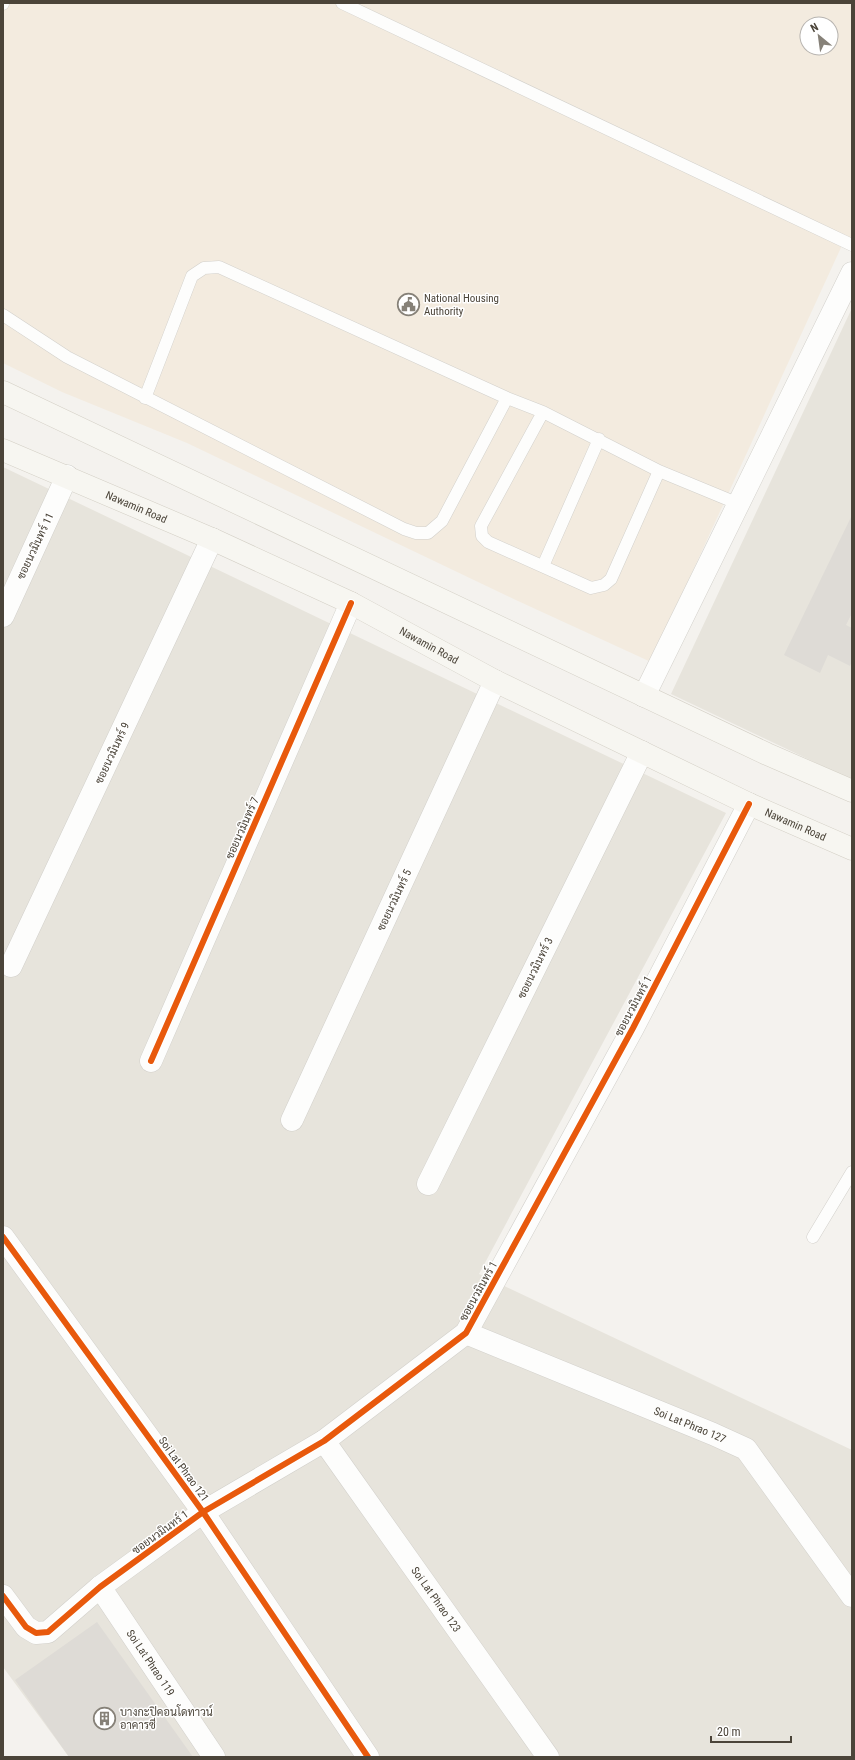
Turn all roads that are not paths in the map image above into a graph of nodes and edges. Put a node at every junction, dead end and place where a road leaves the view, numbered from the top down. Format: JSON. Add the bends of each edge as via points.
{"nodes":[{"id":1,"x":342,"y":3,"type":"edge"},
{"id":2,"x":852,"y":245,"type":"edge"},
{"id":3,"x":852,"y":273,"type":"edge"},
{"id":4,"x":3,"y":315,"type":"edge"},
{"id":5,"x":3,"y":392,"type":"edge"},
{"id":6,"x":145,"y":398,"type":"junction"},
{"id":7,"x":507,"y":398,"type":"junction"},
{"id":8,"x":543,"y":412,"type":"junction"},
{"id":9,"x":599,"y":439,"type":"junction"},
{"id":10,"x":3,"y":450,"type":"edge"},
{"id":11,"x":659,"y":471,"type":"junction"},
{"id":12,"x":67,"y":476,"type":"junction"},
{"id":13,"x":739,"y":504,"type":"junction"},
{"id":14,"x":212,"y":539,"type":"junction"},
{"id":15,"x":543,"y":566,"type":"junction"},
{"id":16,"x":351,"y":603,"type":"junction"},
{"id":17,"x":3,"y":616,"type":"edge"},
{"id":18,"x":495,"y":681,"type":"junction"},
{"id":19,"x":644,"y":696,"type":"junction"},
{"id":20,"x":642,"y":752,"type":"junction"},
{"id":21,"x":852,"y":791,"type":"edge"},
{"id":22,"x":749,"y":804,"type":"junction"},
{"id":23,"x":852,"y":849,"type":"edge"},
{"id":24,"x":11,"y":966,"type":"dead end"},
{"id":25,"x":151,"y":1061,"type":"dead end"},
{"id":26,"x":292,"y":1120,"type":"dead end"},
{"id":27,"x":852,"y":1172,"type":"edge"},
{"id":28,"x":428,"y":1184,"type":"dead end"},
{"id":29,"x":3,"y":1237,"type":"edge"},
{"id":30,"x":813,"y":1237,"type":"dead end"},
{"id":31,"x":466,"y":1333,"type":"junction"},
{"id":32,"x":324,"y":1441,"type":"junction"},
{"id":33,"x":204,"y":1512,"type":"junction"},
{"id":34,"x":100,"y":1588,"type":"junction"},
{"id":35,"x":3,"y":1596,"type":"edge"},
{"id":36,"x":852,"y":1596,"type":"edge"},
{"id":37,"x":214,"y":1757,"type":"edge"},
{"id":38,"x":368,"y":1757,"type":"edge"},
{"id":39,"x":548,"y":1757,"type":"edge"}],
"edges":[{"from":1,"to":2,"type":"lane"},
{"from":3,"to":13,"type":"street"},
{"from":4,"to":6,"type":"lane","via":[[67,357]]},
{"from":5,"to":19,"type":"main road"},
{"from":6,"to":7,"type":"lane","via":[[404,529],[428,534],[442,521]]},
{"from":6,"to":7,"type":"lane","via":[[192,276],[204,268],[220,268]]},
{"from":7,"to":8,"type":"lane"},
{"from":8,"to":9,"type":"lane"},
{"from":8,"to":15,"type":"lane","via":[[482,526],[482,536],[488,542]]},
{"from":9,"to":11,"type":"lane"},
{"from":9,"to":15,"type":"lane"},
{"from":10,"to":12,"type":"main road","name":"Nawamin Road"},
{"from":11,"to":13,"type":"lane"},
{"from":11,"to":15,"type":"lane","via":[[610,581],[591,588]]},
{"from":12,"to":14,"type":"main road","name":"Nawamin Road"},
{"from":12,"to":17,"type":"street","name":"ซอยนวมินทร์ 11"},
{"from":13,"to":19,"type":"street"},
{"from":14,"to":16,"type":"main road","name":"Nawamin Road"},
{"from":14,"to":24,"type":"street","name":"ซอยนวมินทร์ 9"},
{"from":16,"to":18,"type":"main road","name":"Nawamin Road"},
{"from":16,"to":25,"type":"street","name":"ซอยนวมินทร์ 7"},
{"from":18,"to":20,"type":"main road","name":"Nawamin Road"},
{"from":18,"to":26,"type":"street","name":"ซอยนวมินทร์ 5"},
{"from":19,"to":21,"type":"main road"},
{"from":20,"to":22,"type":"main road","name":"Nawamin Road"},
{"from":20,"to":28,"type":"street","name":"ซอยนวมินทร์ 3"},
{"from":22,"to":23,"type":"main road","name":"Nawamin Road"},
{"from":22,"to":31,"type":"street","name":"ซอยนวมินทร์ 1","via":[[633,1028]]},
{"from":27,"to":30,"type":"lane"},
{"from":29,"to":33,"type":"street","name":"Soi Lat Phrao 121"},
{"from":31,"to":32,"type":"street","name":"ซอยนวมินทร์ 1"},
{"from":31,"to":36,"type":"street","name":"Soi Lat Phrao 127","via":[[746,1449]]},
{"from":32,"to":33,"type":"street","name":"ซอยนวมินทร์ 1"},
{"from":32,"to":39,"type":"street","name":"Soi Lat Phrao 123"},
{"from":33,"to":34,"type":"street","name":"ซอยนวมินทร์ 1"},
{"from":33,"to":38,"type":"street","name":"Soi Lat Phrao 121"},
{"from":34,"to":35,"type":"street","name":"ซอยนวมินทร์ 1","via":[[48,1632],[36,1633],[26,1627]]},
{"from":34,"to":37,"type":"street","name":"Soi Lat Phrao 119"}]}
